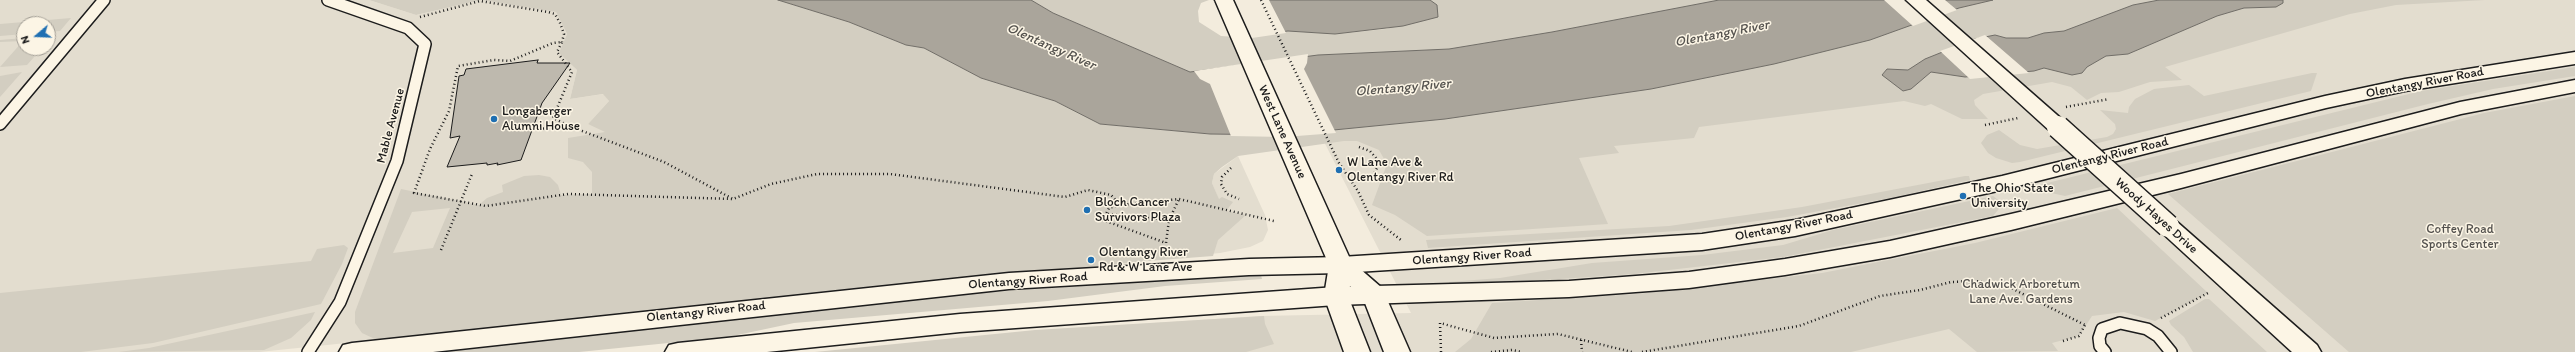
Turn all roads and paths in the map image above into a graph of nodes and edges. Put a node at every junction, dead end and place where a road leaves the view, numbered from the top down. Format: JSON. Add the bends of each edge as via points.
{"nodes":[{"id":1,"x":104,"y":0,"type":"edge"},
{"id":2,"x":328,"y":0,"type":"edge"},
{"id":3,"x":1224,"y":0,"type":"edge"},
{"id":4,"x":1261,"y":0,"type":"edge"},
{"id":5,"x":1915,"y":0,"type":"edge"},
{"id":6,"x":396,"y":23,"type":"junction"},
{"id":7,"x":562,"y":42,"type":"junction"},
{"id":8,"x":2575,"y":58,"type":"edge"},
{"id":9,"x":2575,"y":86,"type":"edge"},
{"id":10,"x":2109,"y":99,"type":"dead end"},
{"id":11,"x":2023,"y":109,"type":"junction"},
{"id":12,"x":2061,"y":117,"type":"junction"},
{"id":13,"x":0,"y":124,"type":"edge"},
{"id":14,"x":1985,"y":125,"type":"dead end"},
{"id":15,"x":569,"y":126,"type":"junction"},
{"id":16,"x":539,"y":129,"type":"dead end"},
{"id":17,"x":1359,"y":147,"type":"dead end"},
{"id":18,"x":1231,"y":168,"type":"dead end"},
{"id":19,"x":472,"y":174,"type":"dead end"},
{"id":20,"x":1374,"y":174,"type":"dead end"},
{"id":21,"x":733,"y":198,"type":"junction"},
{"id":22,"x":1179,"y":199,"type":"junction"},
{"id":23,"x":1239,"y":199,"type":"dead end"},
{"id":24,"x":460,"y":203,"type":"junction"},
{"id":25,"x":1120,"y":205,"type":"junction"},
{"id":26,"x":1108,"y":214,"type":"junction"},
{"id":27,"x":1169,"y":220,"type":"junction"},
{"id":28,"x":1274,"y":221,"type":"dead end"},
{"id":29,"x":1401,"y":240,"type":"dead end"},
{"id":30,"x":441,"y":250,"type":"dead end"},
{"id":31,"x":1341,"y":265,"type":"junction"},
{"id":32,"x":2208,"y":293,"type":"dead end"},
{"id":33,"x":1373,"y":294,"type":"junction"},
{"id":34,"x":1336,"y":296,"type":"junction"},
{"id":35,"x":2155,"y":321,"type":"dead end"},
{"id":36,"x":2085,"y":325,"type":"dead end"},
{"id":37,"x":1581,"y":340,"type":"junction"},
{"id":38,"x":308,"y":352,"type":"edge"},
{"id":39,"x":352,"y":352,"type":"edge"},
{"id":40,"x":678,"y":352,"type":"edge"},
{"id":41,"x":1357,"y":352,"type":"edge"},
{"id":42,"x":1397,"y":352,"type":"edge"},
{"id":43,"x":1441,"y":352,"type":"edge"},
{"id":44,"x":1490,"y":352,"type":"edge"},
{"id":45,"x":1522,"y":352,"type":"edge"},
{"id":46,"x":1582,"y":352,"type":"edge"},
{"id":47,"x":1632,"y":352,"type":"edge"},
{"id":48,"x":1642,"y":352,"type":"edge"},
{"id":49,"x":2105,"y":352,"type":"edge"},
{"id":50,"x":2171,"y":352,"type":"edge"},
{"id":51,"x":2308,"y":352,"type":"edge"}],
"edges":[{"from":1,"to":13,"type":"lane"},
{"from":2,"to":6,"type":"lane","name":"Mable Avenue"},
{"from":3,"to":31,"type":"main road","name":"West Lane Avenue"},
{"from":4,"to":29,"type":"path","via":[[1339,163],[1358,191],[1369,215]]},
{"from":5,"to":11,"type":"main road","name":"Woody Hayes Drive"},
{"from":6,"to":7,"type":"path","via":[[480,1],[554,14],[564,34]]},
{"from":6,"to":38,"type":"lane","name":"Mable Avenue","via":[[418,35],[425,44],[401,151],[340,302]]},
{"from":7,"to":15,"type":"path","via":[[557,52],[572,72],[553,118]]},
{"from":7,"to":24,"type":"path","via":[[553,43],[510,61],[494,60],[458,66],[449,111],[430,149],[414,193]]},
{"from":8,"to":31,"type":"main road","name":"Olentangy River Road","via":[[2405,85],[2332,100],[2010,181],[1795,228],[1702,242]]},
{"from":9,"to":33,"type":"main road","via":[[2460,108],[2174,183],[1890,249],[1689,280],[1569,289]]},
{"from":10,"to":12,"type":"path"},
{"from":11,"to":12,"type":"main road","name":"Woody Hayes Drive"},
{"from":11,"to":14,"type":"path"},
{"from":12,"to":51,"type":"main road","name":"Woody Hayes Drive","bridge":true,"via":[[2168,226]]},
{"from":15,"to":16,"type":"path"},
{"from":15,"to":21,"type":"path","via":[[664,162]]},
{"from":17,"to":20,"type":"path","via":[[1370,151],[1377,159],[1378,169]]},
{"from":18,"to":23,"type":"path","via":[[1222,177],[1221,184],[1227,194]]},
{"from":19,"to":24,"type":"path"},
{"from":21,"to":24,"type":"path","via":[[568,194],[498,206]]},
{"from":21,"to":25,"type":"path","via":[[795,178],[841,172],[890,174],[1065,197],[1088,190],[1111,195]]},
{"from":22,"to":25,"type":"path"},
{"from":22,"to":27,"type":"path"},
{"from":22,"to":28,"type":"path"},
{"from":24,"to":30,"type":"path"},
{"from":25,"to":26,"type":"path","via":[[1109,208]]},
{"from":26,"to":27,"type":"path"},
{"from":26,"to":27,"type":"path","via":[[1103,220],[1166,244]]},
{"from":31,"to":33,"type":"main road","name":"West Lane Avenue"},
{"from":31,"to":34,"type":"main road"},
{"from":31,"to":39,"type":"main road","name":"Olentangy River Road","via":[[1249,267],[1009,281]]},
{"from":32,"to":35,"type":"path"},
{"from":33,"to":34,"type":"main road"},
{"from":33,"to":42,"type":"main road","name":"West Lane Avenue"},
{"from":34,"to":40,"type":"main road","via":[[960,323]]},
{"from":34,"to":41,"type":"main road"},
{"from":36,"to":48,"type":"path","via":[[2007,286],[1976,281],[1951,282],[1880,296],[1800,326]]},
{"from":37,"to":43,"type":"path","via":[[1558,334],[1494,338],[1440,323]]},
{"from":37,"to":46,"type":"path"},
{"from":37,"to":47,"type":"path"},
{"from":44,"to":45,"type":"path"},
{"from":49,"to":50,"type":"lane","via":[[2098,338],[2102,329],[2120,323],[2148,329],[2158,336]]}]}
